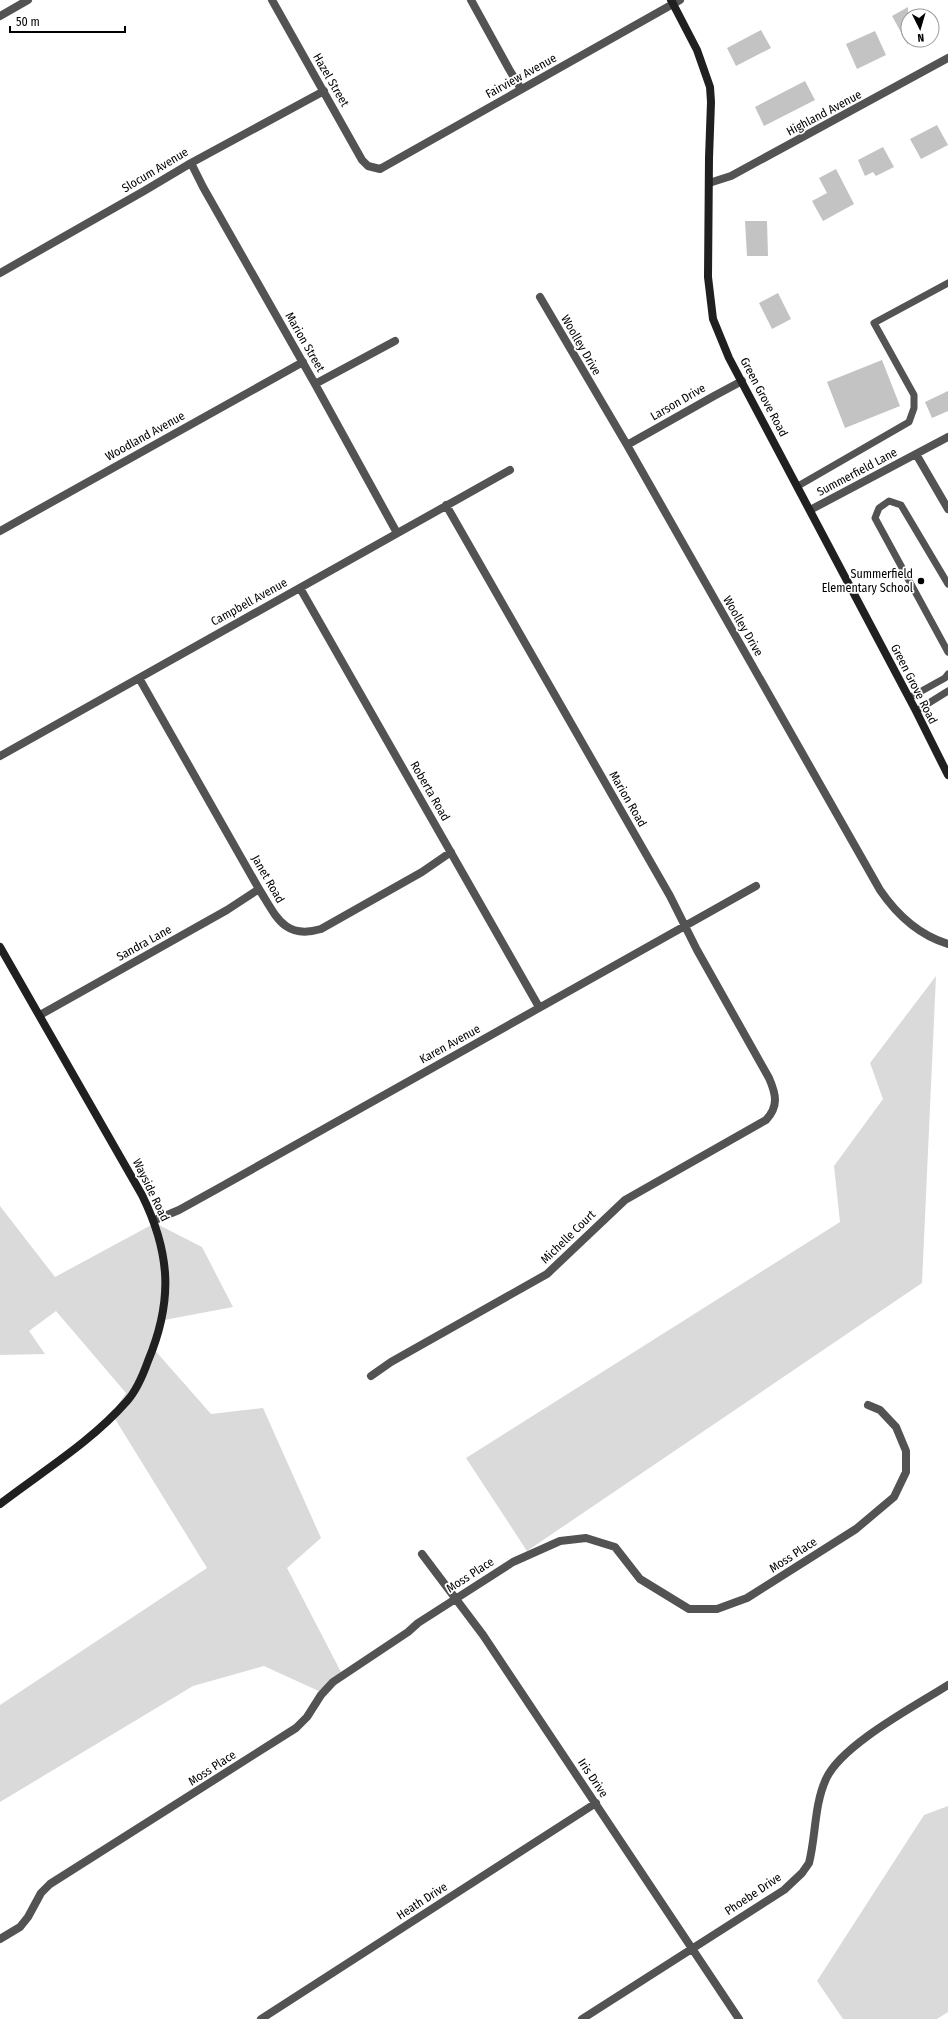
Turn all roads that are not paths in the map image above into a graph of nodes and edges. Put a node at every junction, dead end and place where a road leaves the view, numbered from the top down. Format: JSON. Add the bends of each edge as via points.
{"nodes":[{"id":1,"x":28,"y":0,"type":"edge"},
{"id":2,"x":272,"y":0,"type":"edge"},
{"id":3,"x":471,"y":0,"type":"edge"},
{"id":4,"x":675,"y":1,"type":"edge"},
{"id":5,"x":0,"y":16,"type":"edge"},
{"id":6,"x":948,"y":58,"type":"edge"},
{"id":7,"x":521,"y":89,"type":"junction"},
{"id":8,"x":324,"y":91,"type":"junction"},
{"id":9,"x":191,"y":162,"type":"junction"},
{"id":10,"x":373,"y":167,"type":"joint"},
{"id":11,"x":709,"y":183,"type":"junction"},
{"id":12,"x":0,"y":273,"type":"edge"},
{"id":13,"x":948,"y":283,"type":"edge"},
{"id":14,"x":540,"y":297,"type":"dead end"},
{"id":15,"x":395,"y":341,"type":"dead end"},
{"id":16,"x":303,"y":362,"type":"junction"},
{"id":17,"x":742,"y":381,"type":"junction"},
{"id":18,"x":315,"y":384,"type":"junction"},
{"id":19,"x":948,"y":437,"type":"edge"},
{"id":20,"x":627,"y":445,"type":"junction"},
{"id":21,"x":916,"y":454,"type":"junction"},
{"id":22,"x":510,"y":470,"type":"dead end"},
{"id":23,"x":798,"y":486,"type":"junction"},
{"id":24,"x":446,"y":505,"type":"junction"},
{"id":25,"x":948,"y":509,"type":"edge"},
{"id":26,"x":810,"y":510,"type":"junction"},
{"id":27,"x":0,"y":531,"type":"edge"},
{"id":28,"x":397,"y":533,"type":"junction"},
{"id":29,"x":948,"y":584,"type":"edge"},
{"id":30,"x":300,"y":588,"type":"junction"},
{"id":31,"x":948,"y":652,"type":"edge"},
{"id":32,"x":948,"y":674,"type":"edge"},
{"id":33,"x":139,"y":678,"type":"junction"},
{"id":34,"x":948,"y":691,"type":"edge"},
{"id":35,"x":909,"y":698,"type":"junction"},
{"id":36,"x":916,"y":711,"type":"junction"},
{"id":37,"x":0,"y":756,"type":"edge"},
{"id":38,"x":948,"y":775,"type":"edge"},
{"id":39,"x":451,"y":852,"type":"junction"},
{"id":40,"x":756,"y":886,"type":"dead end"},
{"id":41,"x":259,"y":889,"type":"junction"},
{"id":42,"x":685,"y":926,"type":"junction"},
{"id":43,"x":948,"y":944,"type":"edge"},
{"id":44,"x":0,"y":946,"type":"edge"},
{"id":45,"x":539,"y":1007,"type":"junction"},
{"id":46,"x":40,"y":1015,"type":"junction"},
{"id":47,"x":774,"y":1108,"type":"joint"},
{"id":48,"x":155,"y":1220,"type":"junction"},
{"id":49,"x":371,"y":1376,"type":"dead end"},
{"id":50,"x":868,"y":1405,"type":"dead end"},
{"id":51,"x":0,"y":1504,"type":"edge"},
{"id":52,"x":422,"y":1554,"type":"dead end"},
{"id":53,"x":455,"y":1599,"type":"junction"},
{"id":54,"x":948,"y":1685,"type":"edge"},
{"id":55,"x":596,"y":1803,"type":"junction"},
{"id":56,"x":0,"y":1938,"type":"edge"},
{"id":57,"x":691,"y":1949,"type":"junction"},
{"id":58,"x":261,"y":2019,"type":"edge"},
{"id":59,"x":582,"y":2019,"type":"edge"},
{"id":60,"x":739,"y":2019,"type":"edge"}],
"edges":[{"from":1,"to":5,"type":"street"},
{"from":2,"to":8,"type":"street","name":"Hazel Street"},
{"from":3,"to":7,"type":"street"},
{"from":4,"to":7,"type":"street","name":"Fairview Avenue"},
{"from":4,"to":11,"type":"street","name":"Green Grove Road","via":[[697,50],[710,88]]},
{"from":6,"to":11,"type":"street","name":"Highland Avenue","via":[[731,176]]},
{"from":7,"to":10,"type":"street","name":"Fairview Avenue","via":[[380,168]]},
{"from":8,"to":9,"type":"street","name":"Slocum Avenue"},
{"from":8,"to":10,"type":"street","name":"Hazel Street","via":[[362,160]]},
{"from":9,"to":12,"type":"street","name":"Slocum Avenue"},
{"from":9,"to":16,"type":"street","name":"Marion Street"},
{"from":11,"to":17,"type":"street","name":"Green Grove Road","via":[[708,277],[711,310],[717,330]]},
{"from":13,"to":23,"type":"lane","via":[[874,323],[914,396],[914,408],[909,422]]},
{"from":14,"to":20,"type":"street","name":"Woolley Drive"},
{"from":15,"to":18,"type":"street"},
{"from":16,"to":18,"type":"street","name":"Marion Street"},
{"from":16,"to":27,"type":"street","name":"Woodland Avenue"},
{"from":17,"to":20,"type":"street","name":"Larson Drive"},
{"from":17,"to":23,"type":"street","name":"Green Grove Road"},
{"from":18,"to":28,"type":"street","name":"Marion Street"},
{"from":19,"to":21,"type":"street","name":"Summerfield Lane"},
{"from":20,"to":43,"type":"street","name":"Woolley Drive","via":[[880,890],[898,914],[916,929]]},
{"from":21,"to":25,"type":"street","name":"Summerfield Lane"},
{"from":21,"to":26,"type":"street","name":"Summerfield Lane"},
{"from":22,"to":24,"type":"street","name":"Campbell Avenue"},
{"from":23,"to":26,"type":"street","name":"Green Grove Road"},
{"from":24,"to":28,"type":"street","name":"Campbell Avenue"},
{"from":24,"to":42,"type":"street","name":"Marion Road"},
{"from":26,"to":35,"type":"street","name":"Green Grove Road"},
{"from":28,"to":30,"type":"street","name":"Campbell Avenue"},
{"from":29,"to":31,"type":"lane","via":[[902,505],[889,501],[879,508],[875,518]]},
{"from":30,"to":33,"type":"street","name":"Campbell Avenue"},
{"from":30,"to":39,"type":"street","name":"Roberta Road"},
{"from":32,"to":35,"type":"lane"},
{"from":33,"to":37,"type":"street","name":"Campbell Avenue"},
{"from":33,"to":41,"type":"street","name":"Janet Road"},
{"from":34,"to":36,"type":"lane"},
{"from":35,"to":36,"type":"street","name":"Green Grove Road"},
{"from":36,"to":38,"type":"street","name":"Green Grove Road"},
{"from":39,"to":41,"type":"street","name":"Janet Road","via":[[395,888],[321,929],[308,933],[298,932],[279,922]]},
{"from":39,"to":45,"type":"street","name":"Roberta Road"},
{"from":40,"to":42,"type":"street","name":"Karen Avenue"},
{"from":41,"to":46,"type":"street","name":"Sandra Lane","via":[[227,910]]},
{"from":42,"to":45,"type":"street","name":"Karen Avenue"},
{"from":42,"to":47,"type":"street","name":"Marion Road","via":[[769,1078],[775,1092]]},
{"from":44,"to":46,"type":"street","name":"Wayside Road"},
{"from":45,"to":48,"type":"street","name":"Karen Avenue","via":[[179,1210]]},
{"from":46,"to":48,"type":"street","name":"Wayside Road"},
{"from":47,"to":49,"type":"street","name":"Michelle Court","via":[[766,1120],[754,1128],[625,1200],[547,1274],[391,1362]]},
{"from":48,"to":51,"type":"street","name":"Wayside Road","via":[[165,1264],[166,1295],[153,1350],[136,1387],[128,1400],[105,1424]]},
{"from":50,"to":53,"type":"street","name":"Moss Place","via":[[880,1410],[896,1427],[906,1451],[906,1472],[894,1497],[856,1529],[748,1598],[717,1609],[689,1609],[640,1579],[615,1547],[586,1538],[560,1541],[513,1562]]},
{"from":52,"to":53,"type":"street","name":"Iris Drive"},
{"from":53,"to":55,"type":"street","name":"Iris Drive","via":[[483,1635]]},
{"from":53,"to":56,"type":"street","name":"Moss Place","via":[[333,1682],[296,1728],[50,1884],[41,1893],[20,1927]]},
{"from":54,"to":57,"type":"street","name":"Phoebe Drive","via":[[860,1741],[835,1763],[821,1792],[812,1852],[802,1873],[784,1890]]},
{"from":55,"to":57,"type":"street","name":"Iris Drive"},
{"from":55,"to":58,"type":"street","name":"Heath Drive"},
{"from":57,"to":59,"type":"street","name":"Phoebe Drive"},
{"from":57,"to":60,"type":"street","name":"Iris Drive"}]}
